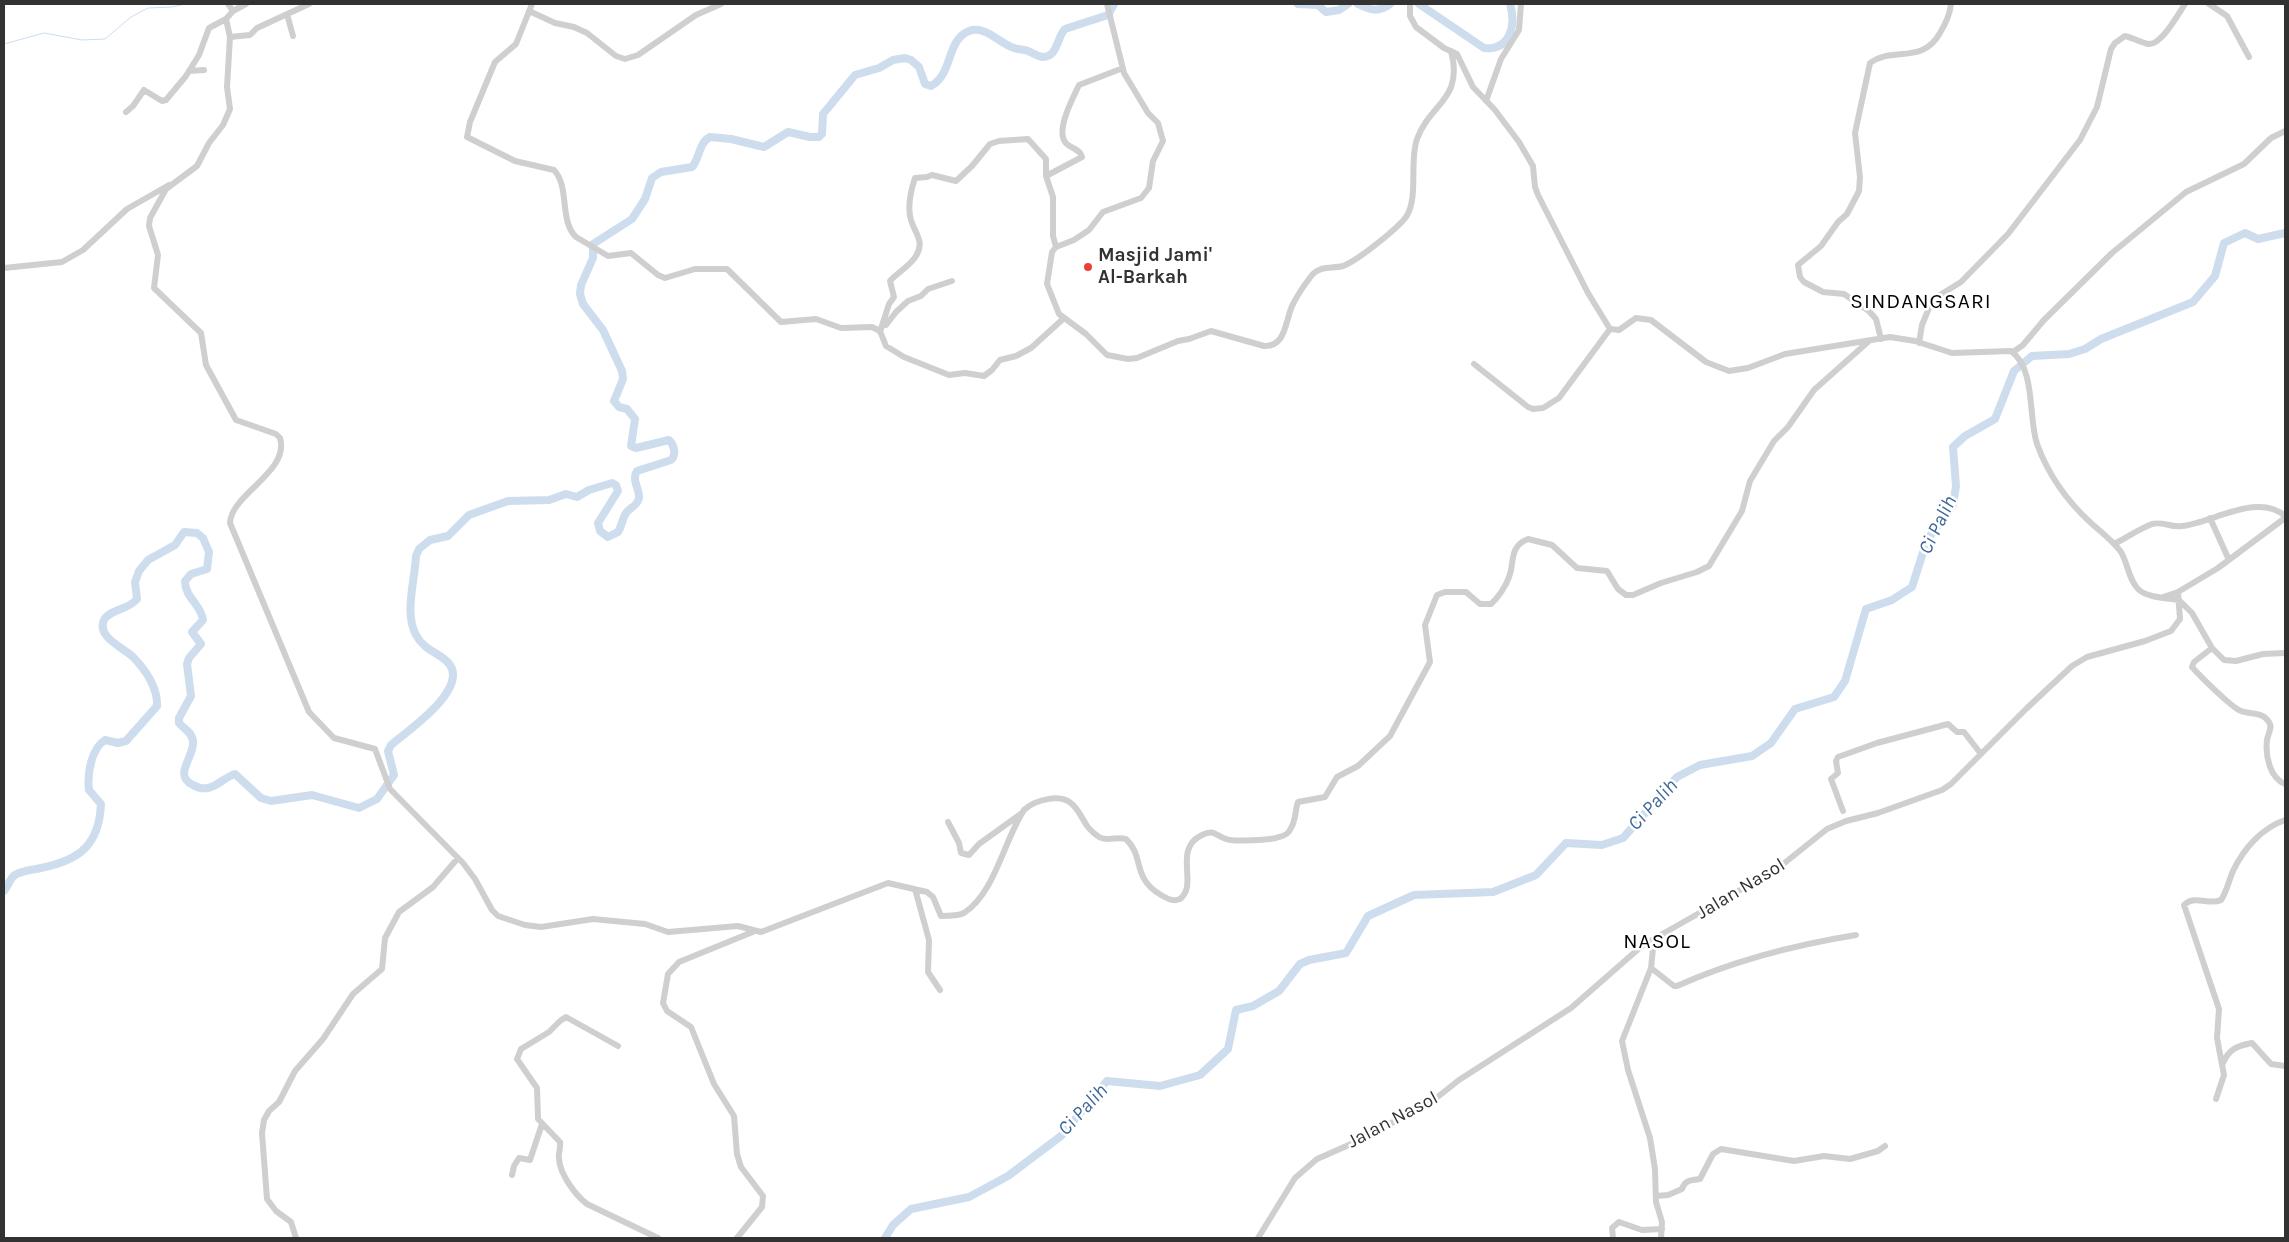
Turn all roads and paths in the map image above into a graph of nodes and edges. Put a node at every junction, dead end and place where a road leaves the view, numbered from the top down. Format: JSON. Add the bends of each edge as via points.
{"nodes":[{"id":1,"x":228,"y":4,"type":"edge"},
{"id":2,"x":246,"y":4,"type":"edge"},
{"id":3,"x":308,"y":4,"type":"edge"},
{"id":4,"x":532,"y":4,"type":"edge"},
{"id":5,"x":721,"y":4,"type":"edge"},
{"id":6,"x":1521,"y":4,"type":"edge"},
{"id":7,"x":1951,"y":4,"type":"edge"},
{"id":8,"x":2185,"y":4,"type":"edge"},
{"id":9,"x":2209,"y":4,"type":"edge"},
{"id":10,"x":1410,"y":5,"type":"edge"},
{"id":11,"x":233,"y":11,"type":"junction"},
{"id":12,"x":529,"y":11,"type":"junction"},
{"id":13,"x":1108,"y":11,"type":"edge"},
{"id":14,"x":287,"y":14,"type":"junction"},
{"id":15,"x":226,"y":18,"type":"junction"},
{"id":16,"x":293,"y":36,"type":"dead end"},
{"id":17,"x":230,"y":37,"type":"junction"},
{"id":18,"x":1451,"y":51,"type":"junction"},
{"id":19,"x":2249,"y":57,"type":"dead end"},
{"id":20,"x":1123,"y":68,"type":"junction"},
{"id":21,"x":204,"y":70,"type":"dead end"},
{"id":22,"x":190,"y":71,"type":"junction"},
{"id":23,"x":1486,"y":101,"type":"junction"},
{"id":24,"x":126,"y":112,"type":"dead end"},
{"id":25,"x":2285,"y":131,"type":"edge"},
{"id":26,"x":1046,"y":176,"type":"junction"},
{"id":27,"x":175,"y":183,"type":"junction"},
{"id":28,"x":1056,"y":247,"type":"junction"},
{"id":29,"x":4,"y":268,"type":"edge"},
{"id":30,"x":952,"y":281,"type":"dead end"},
{"id":31,"x":1062,"y":318,"type":"junction"},
{"id":32,"x":1610,"y":329,"type":"junction"},
{"id":33,"x":880,"y":332,"type":"junction"},
{"id":34,"x":1881,"y":339,"type":"junction"},
{"id":35,"x":1869,"y":341,"type":"junction"},
{"id":36,"x":1919,"y":342,"type":"junction"},
{"id":37,"x":2014,"y":353,"type":"junction"},
{"id":38,"x":1474,"y":364,"type":"dead end"},
{"id":39,"x":2285,"y":517,"type":"edge"},
{"id":40,"x":2210,"y":518,"type":"junction"},
{"id":41,"x":2114,"y":544,"type":"junction"},
{"id":42,"x":2228,"y":560,"type":"junction"},
{"id":43,"x":2178,"y":592,"type":"junction"},
{"id":44,"x":2161,"y":597,"type":"junction"},
{"id":45,"x":2180,"y":600,"type":"junction"},
{"id":46,"x":2212,"y":648,"type":"junction"},
{"id":47,"x":2285,"y":653,"type":"edge"},
{"id":48,"x":1981,"y":754,"type":"junction"},
{"id":49,"x":2285,"y":784,"type":"edge"},
{"id":50,"x":1843,"y":811,"type":"dead end"},
{"id":51,"x":1023,"y":812,"type":"junction"},
{"id":52,"x":2285,"y":820,"type":"edge"},
{"id":53,"x":948,"y":822,"type":"dead end"},
{"id":54,"x":458,"y":858,"type":"junction"},
{"id":55,"x":915,"y":889,"type":"junction"},
{"id":56,"x":755,"y":931,"type":"junction"},
{"id":57,"x":1856,"y":935,"type":"dead end"},
{"id":58,"x":1654,"y":939,"type":"junction"},
{"id":59,"x":1651,"y":968,"type":"junction"},
{"id":60,"x":940,"y":990,"type":"dead end"},
{"id":61,"x":618,"y":1046,"type":"dead end"},
{"id":62,"x":2223,"y":1063,"type":"junction"},
{"id":63,"x":2285,"y":1066,"type":"edge"},
{"id":64,"x":2216,"y":1099,"type":"dead end"},
{"id":65,"x":542,"y":1124,"type":"junction"},
{"id":66,"x":1885,"y":1146,"type":"dead end"},
{"id":67,"x":512,"y":1175,"type":"dead end"},
{"id":68,"x":1656,"y":1196,"type":"junction"},
{"id":69,"x":1662,"y":1228,"type":"junction"},
{"id":70,"x":296,"y":1238,"type":"edge"},
{"id":71,"x":658,"y":1238,"type":"edge"},
{"id":72,"x":737,"y":1238,"type":"edge"},
{"id":73,"x":1258,"y":1238,"type":"edge"},
{"id":74,"x":1614,"y":1238,"type":"edge"},
{"id":75,"x":1661,"y":1238,"type":"edge"}],
"edges":[{"from":1,"to":11,"type":"street"},
{"from":2,"to":11,"type":"street"},
{"from":3,"to":14,"type":"street"},
{"from":4,"to":12,"type":"street"},
{"from":5,"to":12,"type":"street","via":[[696,15],[644,52],[625,59],[616,56],[588,33]]},
{"from":6,"to":23,"type":"street","via":[[1518,30],[1503,54]]},
{"from":7,"to":34,"type":"street","via":[[1946,22],[1929,47],[1870,63],[1855,133],[1859,191],[1846,216],[1821,246],[1798,265],[1804,282],[1823,292],[1844,294],[1870,311],[1876,319]]},
{"from":8,"to":36,"type":"street","via":[[2155,43],[2148,44],[2125,36],[2113,46],[2097,107],[2080,140],[2008,234],[1961,282],[1930,303]]},
{"from":9,"to":19,"type":"street","via":[[2227,16]]},
{"from":10,"to":18,"type":"street","via":[[1410,16],[1416,27]]},
{"from":11,"to":15,"type":"street"},
{"from":12,"to":33,"type":"street","via":[[515,46],[495,62],[467,137],[515,160],[554,170],[562,183],[565,211],[572,233],[610,256],[631,253],[664,278],[695,269],[727,269],[781,322],[816,319],[841,328],[868,326]]},
{"from":13,"to":20,"type":"street"},
{"from":14,"to":16,"type":"street"},
{"from":14,"to":17,"type":"street","via":[[257,28],[249,36]]},
{"from":15,"to":17,"type":"street"},
{"from":15,"to":22,"type":"street","via":[[209,28],[202,51]]},
{"from":17,"to":27,"type":"street","via":[[230,109],[224,125],[209,143],[198,166]]},
{"from":18,"to":23,"type":"street","via":[[1459,57],[1473,87]]},
{"from":18,"to":31,"type":"street","via":[[1454,71],[1449,92],[1417,139],[1413,158],[1413,190],[1406,217],[1350,262],[1315,272],[1293,303],[1280,342],[1264,346],[1210,331],[1128,359],[1107,355]]},
{"from":20,"to":26,"type":"street","via":[[1079,85],[1062,132],[1065,142],[1082,157]]},
{"from":20,"to":28,"type":"street","via":[[1128,82],[1158,123],[1163,138],[1153,161],[1149,188],[1138,200],[1103,212],[1089,230]]},
{"from":21,"to":22,"type":"street"},
{"from":22,"to":24,"type":"street","via":[[164,100],[144,90]]},
{"from":23,"to":32,"type":"street","via":[[1526,153],[1538,195]]},
{"from":25,"to":37,"type":"street","via":[[2272,138],[2244,164],[2186,192],[2112,253]]},
{"from":26,"to":28,"type":"street","via":[[1054,201]]},
{"from":26,"to":33,"type":"street","via":[[1045,156],[1025,138],[990,144],[956,181],[932,175],[914,178],[910,213],[920,236],[918,250],[912,261],[890,280],[894,297]]},
{"from":27,"to":29,"type":"street","via":[[127,209],[83,250],[62,262]]},
{"from":27,"to":54,"type":"street","via":[[164,192],[149,221],[158,255],[154,289],[201,333],[206,365],[236,420],[276,434],[281,442],[277,461],[233,512],[230,527],[309,712],[334,738],[375,749],[388,787]]},
{"from":28,"to":31,"type":"street","via":[[1051,254],[1047,280]]},
{"from":30,"to":33,"type":"street","via":[[928,289],[908,301]]},
{"from":31,"to":33,"type":"street","via":[[1023,353],[1000,360],[983,376],[951,375],[900,355],[886,346]]},
{"from":32,"to":35,"type":"street","via":[[1619,330],[1636,318],[1651,320],[1706,362],[1729,371],[1748,368],[1785,354]]},
{"from":32,"to":38,"type":"street","via":[[1559,398],[1543,408],[1528,407]]},
{"from":34,"to":35,"type":"street"},
{"from":34,"to":36,"type":"street","via":[[1890,337]]},
{"from":35,"to":51,"type":"street","via":[[1814,390],[1774,441],[1750,481],[1742,511],[1714,559],[1703,570],[1626,595],[1618,589],[1607,571],[1577,568],[1552,545],[1528,539],[1514,553],[1509,578],[1491,604],[1480,604],[1466,592],[1437,595],[1425,626],[1430,662],[1388,739],[1354,768],[1337,777],[1326,797],[1298,802],[1294,821],[1284,835],[1228,840],[1210,831],[1197,838],[1191,844],[1185,861],[1187,888],[1180,899],[1168,899],[1150,888],[1128,840],[1104,839],[1090,831],[1068,801],[1049,799],[1032,804]]},
{"from":36,"to":37,"type":"street","via":[[1952,353]]},
{"from":37,"to":41,"type":"street","via":[[2028,376],[2034,433],[2046,463],[2069,500]]},
{"from":39,"to":40,"type":"street","via":[[2273,508],[2240,509]]},
{"from":39,"to":42,"type":"street"},
{"from":40,"to":41,"type":"street","via":[[2182,527],[2160,522]]},
{"from":40,"to":42,"type":"street"},
{"from":41,"to":44,"type":"street","via":[[2138,589]]},
{"from":42,"to":43,"type":"street"},
{"from":43,"to":44,"type":"street"},
{"from":43,"to":45,"type":"street"},
{"from":44,"to":45,"type":"street"},
{"from":45,"to":46,"type":"street","via":[[2192,613]]},
{"from":45,"to":48,"type":"street","name":"Jalan Nasol","via":[[2179,622],[2171,631],[2087,657],[2072,666]]},
{"from":46,"to":47,"type":"street","via":[[2229,661]]},
{"from":46,"to":49,"type":"street","via":[[2192,666],[2238,710],[2260,714],[2268,720],[2270,764],[2278,780]]},
{"from":48,"to":50,"type":"street","via":[[1964,732],[1957,732],[1948,724],[1877,743],[1838,758],[1838,773],[1831,779]]},
{"from":48,"to":58,"type":"street","name":"Jalan Nasol","via":[[1942,790],[1827,830],[1777,869]]},
{"from":51,"to":53,"type":"street","via":[[969,854],[961,853]]},
{"from":51,"to":55,"type":"street","via":[[985,889],[964,913],[941,916],[931,895]]},
{"from":52,"to":62,"type":"street","via":[[2271,825],[2248,847],[2222,900],[2195,899],[2184,905],[2218,1004],[2217,1038]]},
{"from":54,"to":56,"type":"street","via":[[475,879],[495,914],[531,927],[593,919],[645,924],[668,932],[738,926]]},
{"from":54,"to":70,"type":"street","via":[[433,887],[399,912],[385,938],[382,969],[353,994],[322,1041],[295,1071],[279,1102],[266,1116],[262,1133],[267,1200],[291,1222]]},
{"from":55,"to":56,"type":"street","via":[[893,883],[881,885],[766,931]]},
{"from":55,"to":60,"type":"street","via":[[929,940],[928,972]]},
{"from":56,"to":72,"type":"street","via":[[679,962],[668,974],[663,1003],[667,1011],[691,1028],[714,1084],[734,1116],[740,1167],[763,1196],[762,1207]]},
{"from":57,"to":59,"type":"street","via":[[1810,942],[1745,959],[1676,986]]},
{"from":58,"to":59,"type":"street"},
{"from":58,"to":73,"type":"street","name":"Jalan Nasol","via":[[1571,1008],[1459,1080],[1430,1103],[1305,1167]]},
{"from":59,"to":68,"type":"street","via":[[1622,1041],[1650,1138]]},
{"from":61,"to":65,"type":"street","via":[[568,1017],[518,1052],[518,1063],[537,1088],[537,1114]]},
{"from":62,"to":63,"type":"street","via":[[2236,1047],[2252,1044],[2271,1064]]},
{"from":62,"to":64,"type":"street","via":[[2223,1079]]},
{"from":65,"to":67,"type":"street","via":[[530,1159],[519,1158]]},
{"from":65,"to":71,"type":"street","via":[[560,1142],[561,1167],[587,1204]]},
{"from":66,"to":68,"type":"street","via":[[1850,1159],[1822,1156],[1794,1162],[1721,1148],[1714,1154],[1702,1178],[1690,1180],[1671,1194]]},
{"from":68,"to":69,"type":"street"},
{"from":69,"to":74,"type":"street","via":[[1642,1230],[1619,1222],[1612,1228]]},
{"from":69,"to":75,"type":"street"}]}
